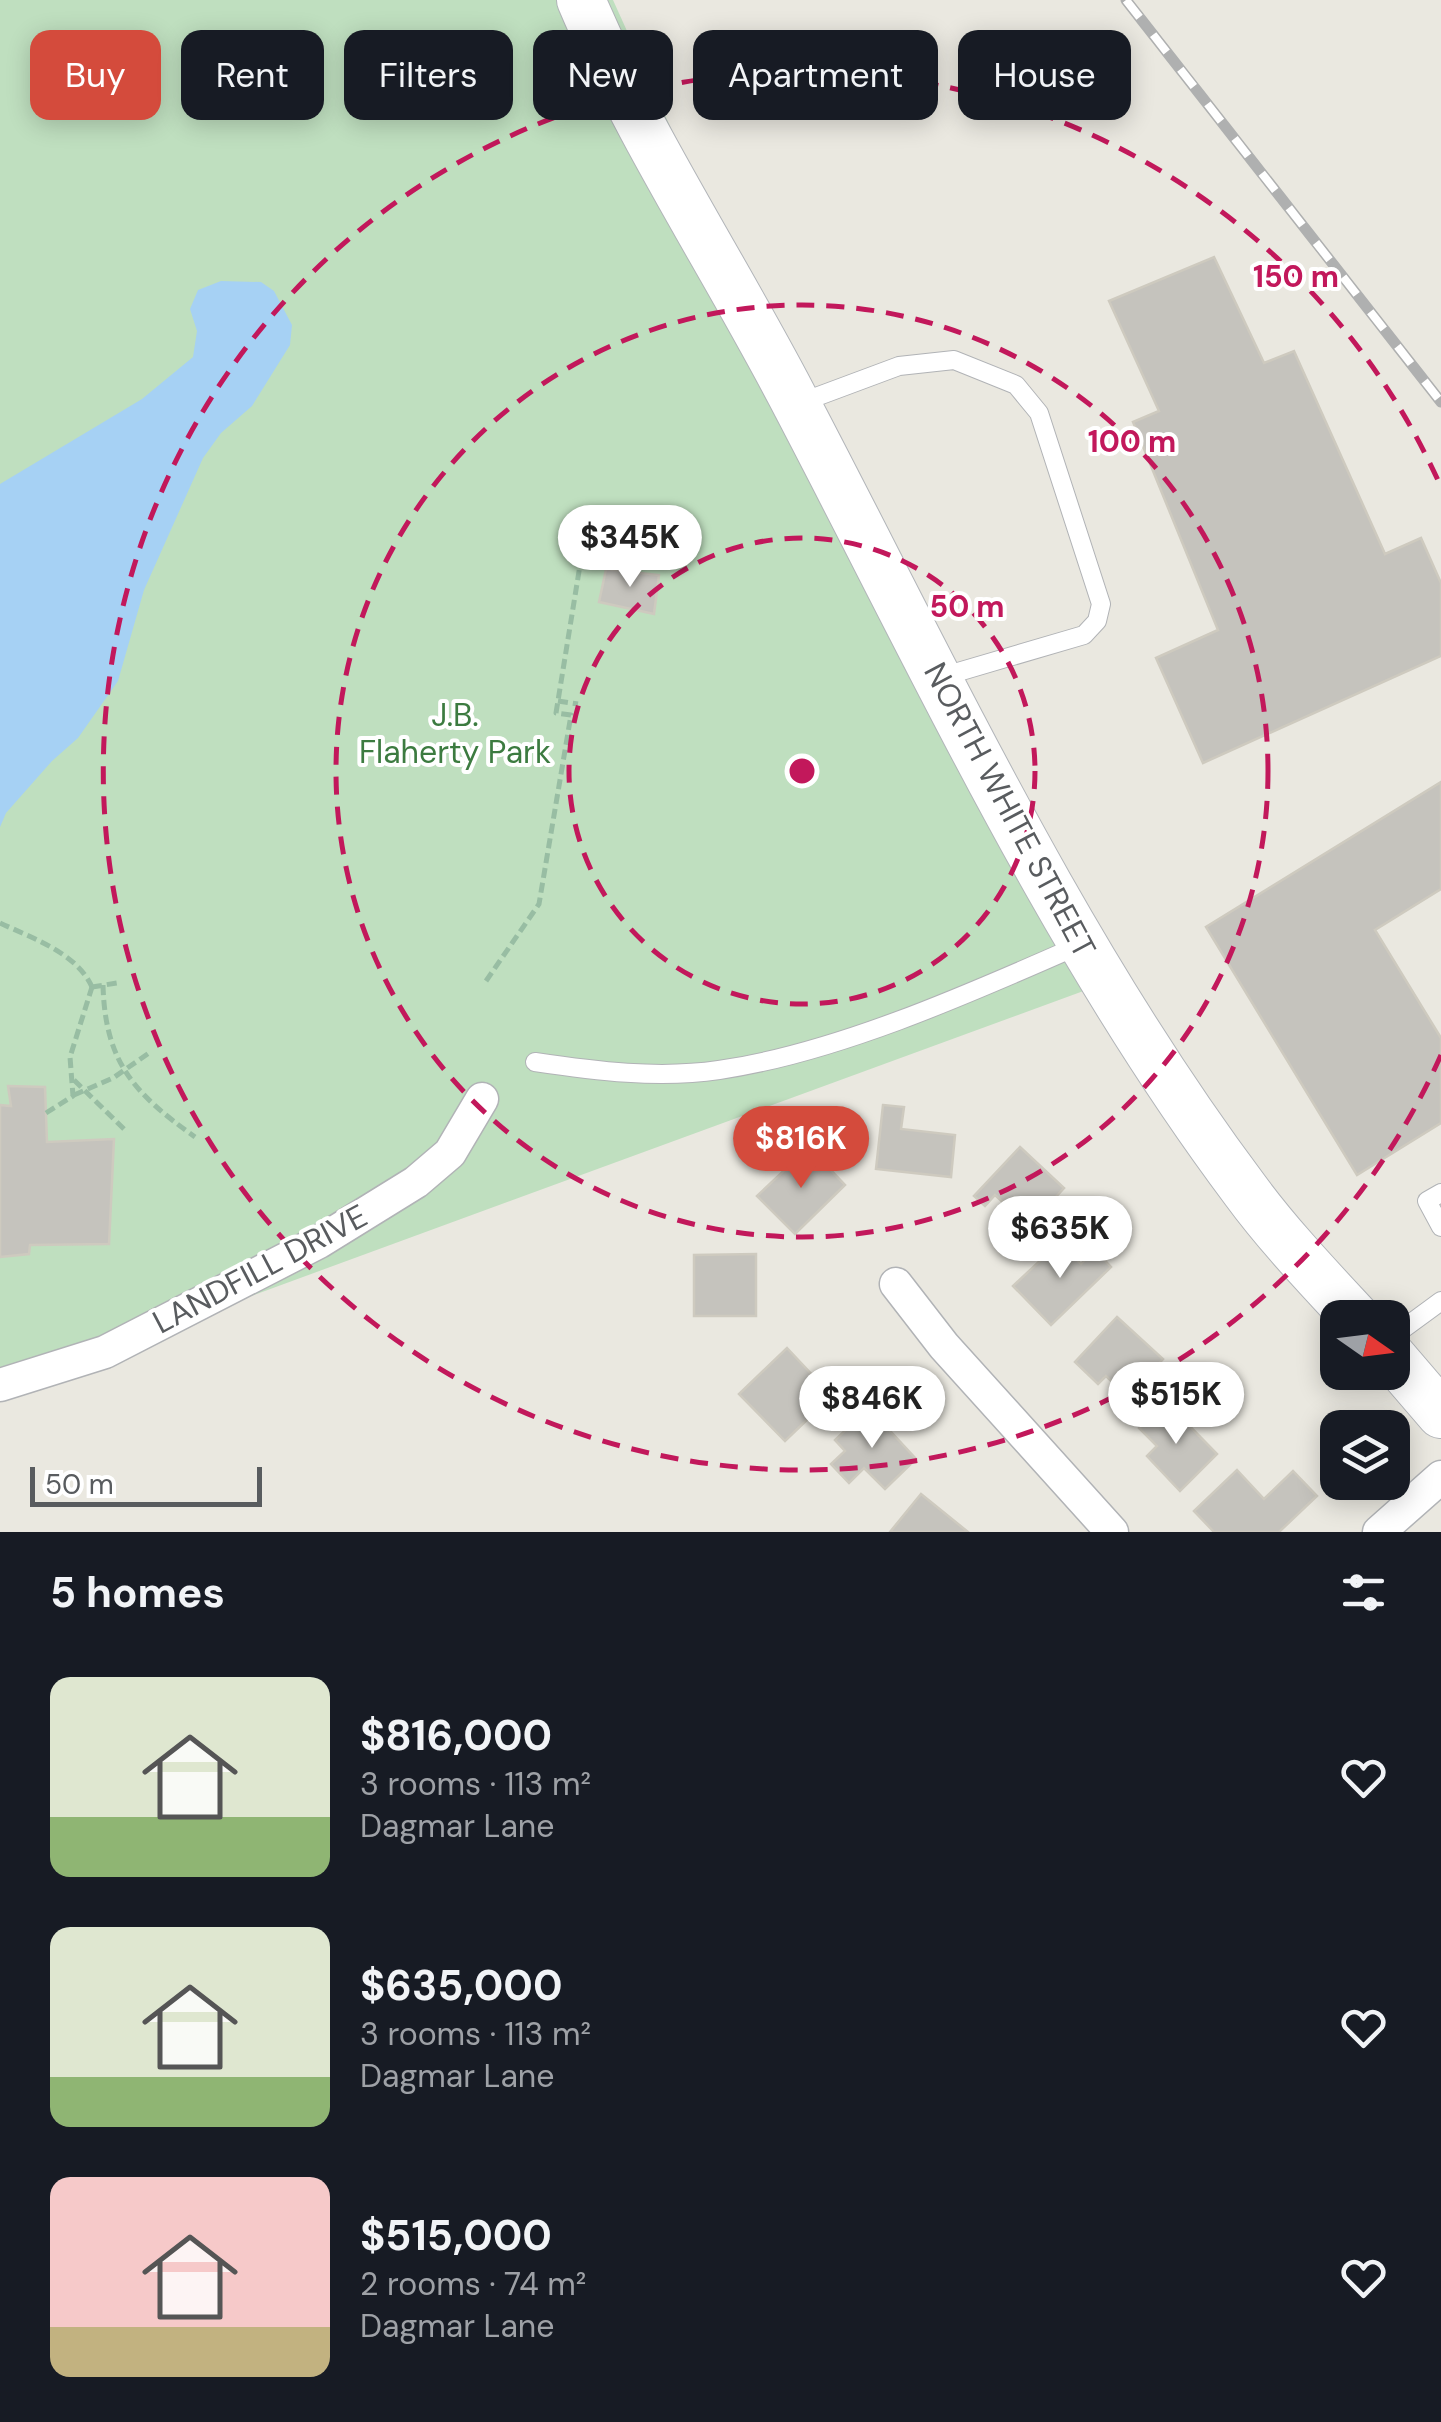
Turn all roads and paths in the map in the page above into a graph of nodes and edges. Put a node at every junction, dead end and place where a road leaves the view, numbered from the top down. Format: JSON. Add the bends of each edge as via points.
{"nodes":[{"id":1,"x":581,"y":0,"type":"edge"},
{"id":2,"x":796,"y":404,"type":"junction"},
{"id":3,"x":581,"y":559,"type":"dead end"},
{"id":4,"x":561,"y":626,"type":"dead end"},
{"id":5,"x":570,"y":627,"type":"junction"},
{"id":6,"x":938,"y":678,"type":"junction"},
{"id":7,"x":558,"y":700,"type":"junction"},
{"id":8,"x":578,"y":704,"type":"dead end"},
{"id":9,"x":0,"y":923,"type":"edge"},
{"id":10,"x":1082,"y":944,"type":"junction"},
{"id":11,"x":486,"y":982,"type":"dead end"},
{"id":12,"x":117,"y":983,"type":"dead end"},
{"id":13,"x":103,"y":985,"type":"junction"},
{"id":14,"x":92,"y":987,"type":"junction"},
{"id":15,"x":149,"y":1053,"type":"dead end"},
{"id":16,"x":535,"y":1062,"type":"dead end"},
{"id":17,"x":126,"y":1070,"type":"junction"},
{"id":18,"x":74,"y":1080,"type":"junction"},
{"id":19,"x":85,"y":1092,"type":"junction"},
{"id":20,"x":72,"y":1096,"type":"junction"},
{"id":21,"x":482,"y":1099,"type":"dead end"},
{"id":22,"x":46,"y":1113,"type":"dead end"},
{"id":23,"x":126,"y":1132,"type":"dead end"},
{"id":24,"x":195,"y":1136,"type":"dead end"},
{"id":25,"x":1441,"y":1193,"type":"edge"},
{"id":26,"x":1441,"y":1227,"type":"edge"},
{"id":27,"x":896,"y":1284,"type":"dead end"},
{"id":28,"x":1340,"y":1300,"type":"edge"},
{"id":29,"x":1441,"y":1301,"type":"edge"},
{"id":30,"x":1410,"y":1324,"type":"edge"},
{"id":31,"x":1410,"y":1378,"type":"edge"},
{"id":32,"x":0,"y":1385,"type":"edge"},
{"id":33,"x":1441,"y":1414,"type":"edge"},
{"id":34,"x":1441,"y":1477,"type":"edge"},
{"id":35,"x":1112,"y":1532,"type":"edge"},
{"id":36,"x":1379,"y":1532,"type":"edge"}],
"edges":[{"from":1,"to":2,"type":"main road","name":"NORTH WHITE STREET","via":[[613,75]]},
{"from":2,"to":6,"type":"main road","name":"NORTH WHITE STREET"},
{"from":2,"to":6,"type":"lane","via":[[899,366],[954,360],[1016,385],[1039,413],[1101,604],[1098,621],[1084,635]]},
{"from":3,"to":5,"type":"path"},
{"from":4,"to":5,"type":"path"},
{"from":5,"to":7,"type":"path"},
{"from":6,"to":10,"type":"main road","name":"NORTH WHITE STREET"},
{"from":7,"to":8,"type":"path"},
{"from":7,"to":11,"type":"path","via":[[556,713],[571,715],[539,904]]},
{"from":9,"to":14,"type":"path","via":[[66,956]]},
{"from":10,"to":16,"type":"lane","via":[[817,1047],[718,1070],[604,1072]]},
{"from":10,"to":28,"type":"main road","name":"NORTH WHITE STREET","via":[[1246,1192]]},
{"from":12,"to":13,"type":"path"},
{"from":13,"to":14,"type":"path"},
{"from":13,"to":17,"type":"path","via":[[108,1030]]},
{"from":14,"to":18,"type":"path","via":[[70,1057]]},
{"from":15,"to":17,"type":"path"},
{"from":17,"to":19,"type":"path"},
{"from":17,"to":24,"type":"path","via":[[146,1100]]},
{"from":18,"to":19,"type":"path"},
{"from":18,"to":20,"type":"path"},
{"from":19,"to":20,"type":"path"},
{"from":19,"to":23,"type":"path"},
{"from":20,"to":22,"type":"path"},
{"from":21,"to":32,"type":"street","name":"LANDFILL DRIVE","via":[[450,1153],[319,1242],[105,1352]]},
{"from":25,"to":26,"type":"lane","via":[[1428,1201]]},
{"from":27,"to":35,"type":"street"},
{"from":29,"to":30,"type":"lane"},
{"from":31,"to":33,"type":"main road"},
{"from":34,"to":36,"type":"street"}]}
